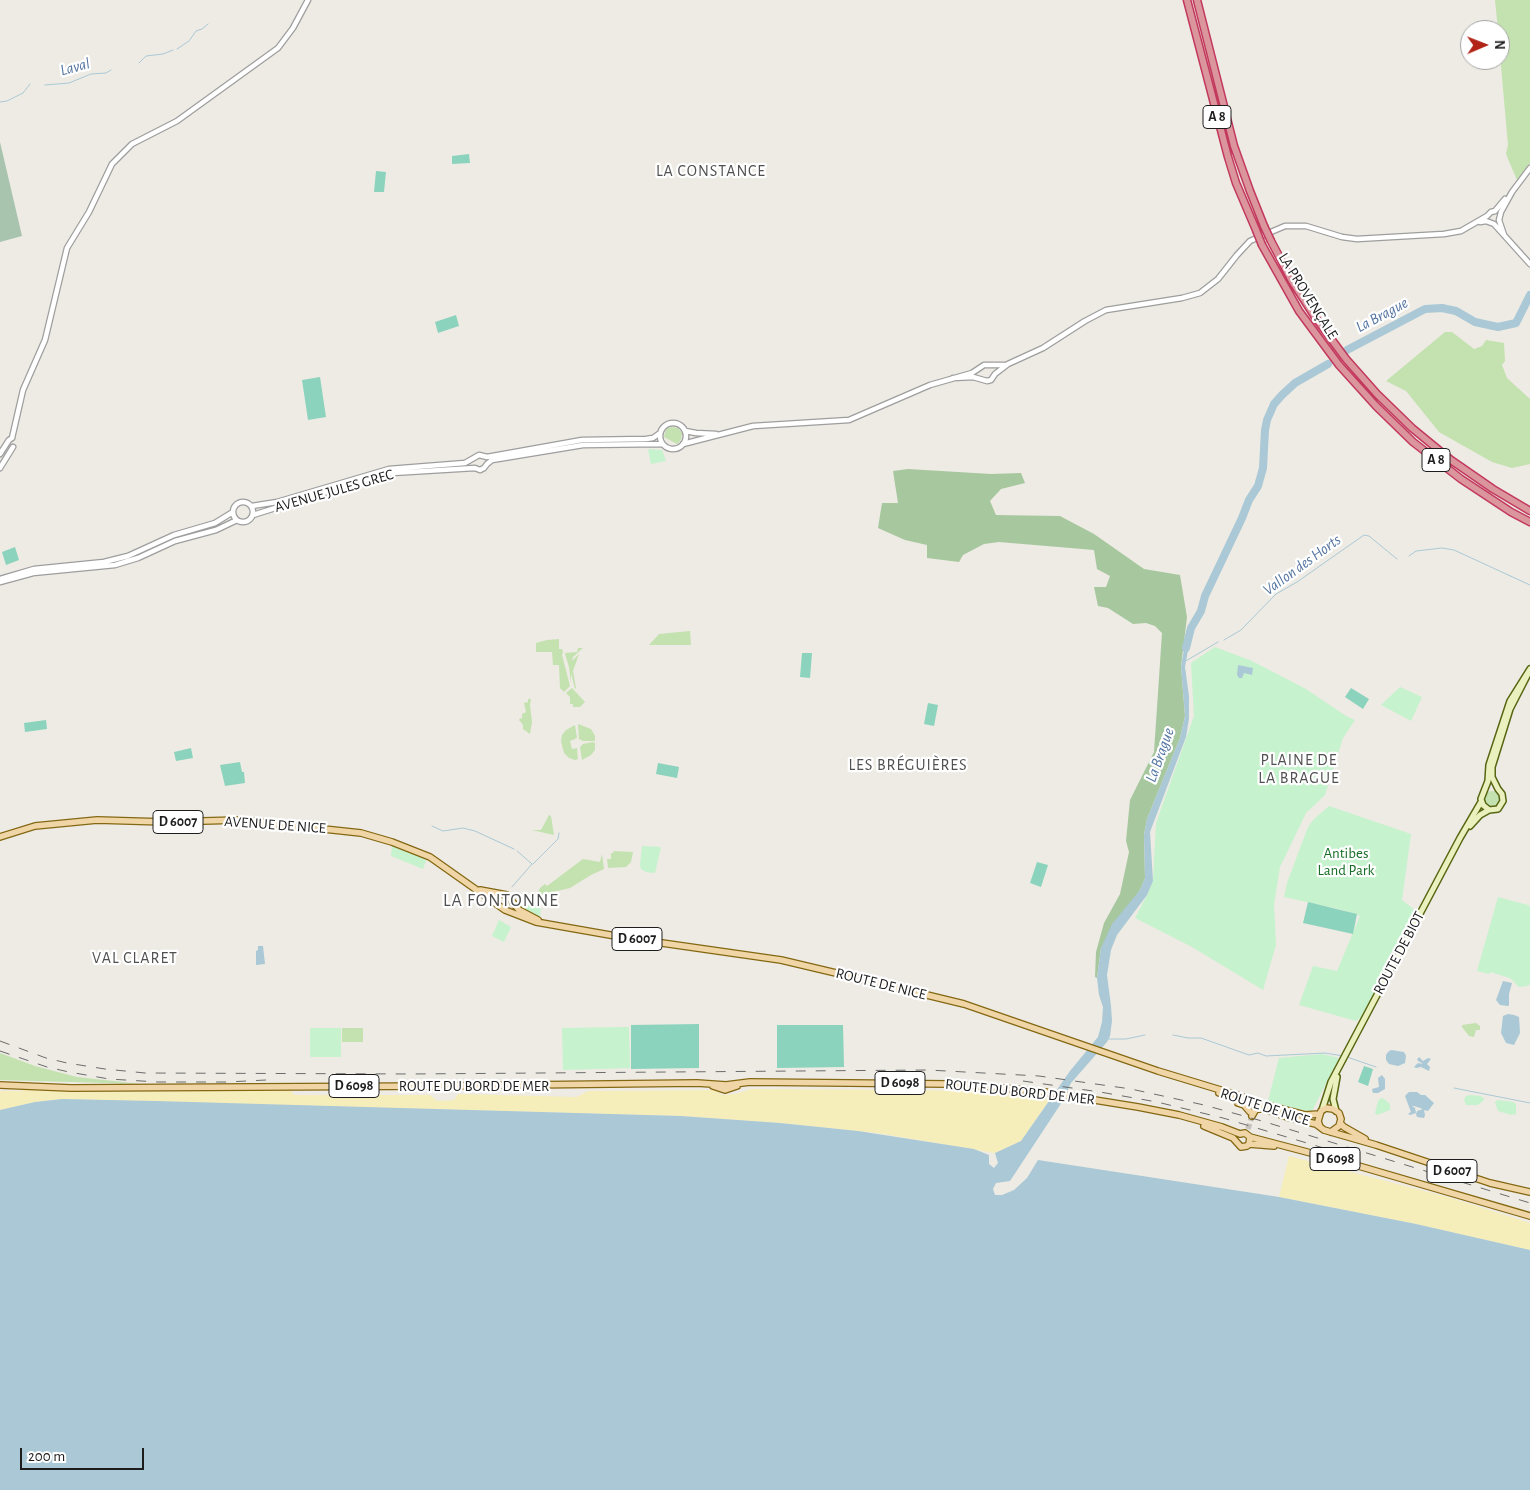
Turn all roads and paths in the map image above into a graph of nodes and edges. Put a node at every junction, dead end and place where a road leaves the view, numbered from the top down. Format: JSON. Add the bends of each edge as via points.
{"nodes":[{"id":1,"x":308,"y":0,"type":"edge"},
{"id":2,"x":1187,"y":0,"type":"edge"},
{"id":3,"x":1197,"y":0,"type":"edge"},
{"id":4,"x":1530,"y":168,"type":"edge"},
{"id":5,"x":1512,"y":192,"type":"junction"},
{"id":6,"x":1495,"y":212,"type":"junction"},
{"id":7,"x":1500,"y":218,"type":"junction"},
{"id":8,"x":1490,"y":221,"type":"junction"},
{"id":9,"x":1504,"y":235,"type":"junction"},
{"id":10,"x":1530,"y":264,"type":"edge"},
{"id":11,"x":1008,"y":364,"type":"junction"},
{"id":12,"x":992,"y":366,"type":"junction"},
{"id":13,"x":981,"y":368,"type":"junction"},
{"id":14,"x":995,"y":374,"type":"junction"},
{"id":15,"x":953,"y":378,"type":"junction"},
{"id":16,"x":982,"y":378,"type":"junction"},
{"id":17,"x":685,"y":431,"type":"junction"},
{"id":18,"x":660,"y":433,"type":"junction"},
{"id":19,"x":720,"y":434,"type":"junction"},
{"id":20,"x":15,"y":442,"type":"junction"},
{"id":21,"x":662,"y":444,"type":"junction"},
{"id":22,"x":683,"y":444,"type":"junction"},
{"id":23,"x":0,"y":454,"type":"edge"},
{"id":24,"x":484,"y":457,"type":"junction"},
{"id":25,"x":473,"y":460,"type":"junction"},
{"id":26,"x":487,"y":464,"type":"junction"},
{"id":27,"x":0,"y":468,"type":"edge"},
{"id":28,"x":475,"y":468,"type":"junction"},
{"id":29,"x":252,"y":506,"type":"junction"},
{"id":30,"x":1530,"y":511,"type":"edge"},
{"id":31,"x":233,"y":512,"type":"junction"},
{"id":32,"x":253,"y":515,"type":"junction"},
{"id":33,"x":238,"y":520,"type":"junction"},
{"id":34,"x":1530,"y":522,"type":"edge"},
{"id":35,"x":0,"y":580,"type":"edge"},
{"id":36,"x":1530,"y":670,"type":"edge"},
{"id":37,"x":1498,"y":789,"type":"junction"},
{"id":38,"x":1485,"y":790,"type":"junction"},
{"id":39,"x":1482,"y":802,"type":"junction"},
{"id":40,"x":1488,"y":810,"type":"junction"},
{"id":41,"x":0,"y":837,"type":"edge"},
{"id":42,"x":1460,"y":838,"type":"junction"},
{"id":43,"x":489,"y":894,"type":"junction"},
{"id":44,"x":515,"y":905,"type":"junction"},
{"id":45,"x":500,"y":906,"type":"junction"},
{"id":46,"x":543,"y":923,"type":"junction"},
{"id":47,"x":1339,"y":1069,"type":"junction"},
{"id":48,"x":0,"y":1084,"type":"edge"},
{"id":49,"x":1209,"y":1087,"type":"junction"},
{"id":50,"x":1226,"y":1096,"type":"junction"},
{"id":51,"x":1255,"y":1106,"type":"junction"},
{"id":52,"x":1262,"y":1106,"type":"junction"},
{"id":53,"x":1336,"y":1111,"type":"junction"},
{"id":54,"x":1320,"y":1112,"type":"junction"},
{"id":55,"x":1164,"y":1113,"type":"junction"},
{"id":56,"x":1250,"y":1115,"type":"junction"},
{"id":57,"x":1340,"y":1122,"type":"junction"},
{"id":58,"x":1320,"y":1127,"type":"junction"},
{"id":59,"x":1330,"y":1132,"type":"junction"},
{"id":60,"x":1246,"y":1134,"type":"junction"},
{"id":61,"x":1236,"y":1140,"type":"junction"},
{"id":62,"x":1376,"y":1145,"type":"junction"},
{"id":63,"x":1530,"y":1192,"type":"edge"},
{"id":64,"x":1530,"y":1216,"type":"edge"}],
"edges":[{"from":1,"to":20,"type":"street","via":[[278,48],[186,116],[132,144],[112,164],[67,248],[46,340],[23,390]]},
{"from":2,"to":34,"type":"highway","name":"LA PROVENÇALE","number":"A 8","bridge":true,"via":[[1236,183],[1262,244],[1300,311],[1354,382],[1398,428],[1435,460],[1490,499]]},
{"from":3,"to":30,"type":"highway","name":"LA PROVENÇALE","number":"A 8","bridge":true,"via":[[1234,146],[1264,226],[1296,287],[1333,342],[1412,428],[1492,489]]},
{"from":4,"to":5,"type":"street"},
{"from":5,"to":6,"type":"street"},
{"from":5,"to":7,"type":"street"},
{"from":6,"to":7,"type":"street"},
{"from":6,"to":8,"type":"street","via":[[1489,213]]},
{"from":7,"to":8,"type":"street"},
{"from":7,"to":9,"type":"street"},
{"from":8,"to":9,"type":"street"},
{"from":8,"to":11,"type":"street","via":[[1450,234],[1357,239],[1306,226],[1285,226],[1250,241],[1218,279],[1200,293],[1106,310],[1043,348]]},
{"from":9,"to":10,"type":"street"},
{"from":11,"to":12,"type":"street"},
{"from":11,"to":14,"type":"street"},
{"from":12,"to":13,"type":"street"},
{"from":12,"to":14,"type":"street"},
{"from":13,"to":15,"type":"street"},
{"from":13,"to":16,"type":"street"},
{"from":14,"to":16,"type":"street","via":[[989,380]]},
{"from":15,"to":16,"type":"street"},
{"from":15,"to":19,"type":"street","via":[[849,420],[753,426]]},
{"from":17,"to":18,"type":"street","via":[[680,425],[670,422]]},
{"from":17,"to":19,"type":"street"},
{"from":17,"to":22,"type":"street"},
{"from":18,"to":21,"type":"street"},
{"from":18,"to":24,"type":"street","via":[[646,439],[582,440]]},
{"from":19,"to":22,"type":"street"},
{"from":20,"to":23,"type":"street","via":[[8,443]]},
{"from":20,"to":27,"type":"street"},
{"from":21,"to":22,"type":"street","via":[[671,449]]},
{"from":21,"to":26,"type":"street","via":[[583,446],[492,460]]},
{"from":24,"to":25,"type":"street","via":[[479,455]]},
{"from":24,"to":26,"type":"street"},
{"from":25,"to":28,"type":"street"},
{"from":25,"to":29,"type":"street","name":"AVENUE JULES GREC","via":[[389,469],[277,502]]},
{"from":26,"to":28,"type":"street","via":[[482,469]]},
{"from":28,"to":32,"type":"street","name":"AVENUE JULES GREC","via":[[383,475]]},
{"from":29,"to":31,"type":"street","via":[[240,503]]},
{"from":29,"to":32,"type":"street"},
{"from":31,"to":33,"type":"street"},
{"from":31,"to":35,"type":"street","via":[[215,523],[171,536],[128,556],[104,562],[34,569]]},
{"from":32,"to":33,"type":"street","via":[[246,522]]},
{"from":33,"to":35,"type":"street","via":[[116,564]]},
{"from":36,"to":37,"type":"main road","via":[[1510,710],[1494,759],[1492,772]]},
{"from":36,"to":38,"type":"main road","via":[[1504,715]]},
{"from":37,"to":38,"type":"main road"},
{"from":37,"to":40,"type":"main road","via":[[1502,794],[1502,804],[1498,809]]},
{"from":38,"to":39,"type":"main road"},
{"from":39,"to":40,"type":"main road"},
{"from":39,"to":42,"type":"main road"},
{"from":40,"to":42,"type":"main road","via":[[1472,822]]},
{"from":41,"to":43,"type":"main road","name":"AVENUE DE NICE","number":"D 6007","via":[[34,826],[91,820],[240,820],[335,829],[366,834],[418,852]]},
{"from":42,"to":47,"type":"main road","name":"ROUTE DE BIOT"},
{"from":43,"to":44,"type":"main road","number":"D 6007","via":[[507,895]]},
{"from":43,"to":45,"type":"main road","name":"AVENUE DE NICE","number":"D 6007"},
{"from":44,"to":45,"type":"main road"},
{"from":44,"to":46,"type":"main road","number":"D 6007"},
{"from":45,"to":46,"type":"main road","name":"AVENUE DE NICE","number":"D 6007"},
{"from":46,"to":49,"type":"main road","name":"ROUTE DE NICE","number":"D 6007","via":[[788,961],[964,1004]]},
{"from":47,"to":53,"type":"main road","via":[[1333,1094]]},
{"from":47,"to":54,"type":"main road"},
{"from":48,"to":55,"type":"main road","name":"ROUTE DU BORD DE MER","number":"D 6098","via":[[90,1088],[948,1084],[1045,1092]]},
{"from":49,"to":50,"type":"main road","name":"ROUTE DE NICE","number":"D 6007"},
{"from":49,"to":52,"type":"main road","name":"ROUTE DE NICE","number":"D 6007"},
{"from":50,"to":51,"type":"main road","name":"ROUTE DE NICE","number":"D 6007"},
{"from":50,"to":56,"type":"main road","via":[[1244,1105]]},
{"from":51,"to":52,"type":"main road","name":"ROUTE DE NICE","number":"D 6007"},
{"from":51,"to":56,"type":"main road"},
{"from":52,"to":54,"type":"main road","name":"ROUTE DE NICE","number":"D 6007","via":[[1305,1115]]},
{"from":52,"to":56,"type":"main road"},
{"from":52,"to":58,"type":"main road","name":"ROUTE DE NICE","number":"D 6007"},
{"from":53,"to":54,"type":"main road","via":[[1330,1108]]},
{"from":53,"to":57,"type":"main road"},
{"from":54,"to":58,"type":"main road"},
{"from":55,"to":60,"type":"main road","name":"ROUTE DU BORD DE MER","number":"D 6098"},
{"from":55,"to":61,"type":"main road","name":"ROUTE DU BORD DE MER","via":[[1212,1128]]},
{"from":57,"to":59,"type":"main road"},
{"from":57,"to":62,"type":"main road","number":"D 6007"},
{"from":58,"to":59,"type":"main road"},
{"from":59,"to":62,"type":"main road","number":"D 6007"},
{"from":60,"to":61,"type":"main road"},
{"from":60,"to":61,"type":"main road","name":"ROUTE DU BORD DE MER","via":[[1246,1146],[1241,1147]]},
{"from":60,"to":64,"type":"main road","name":"ROUTE DU BORD DE MER","number":"D 6098"},
{"from":62,"to":63,"type":"main road","number":"D 6007","via":[[1490,1183]]}]}
